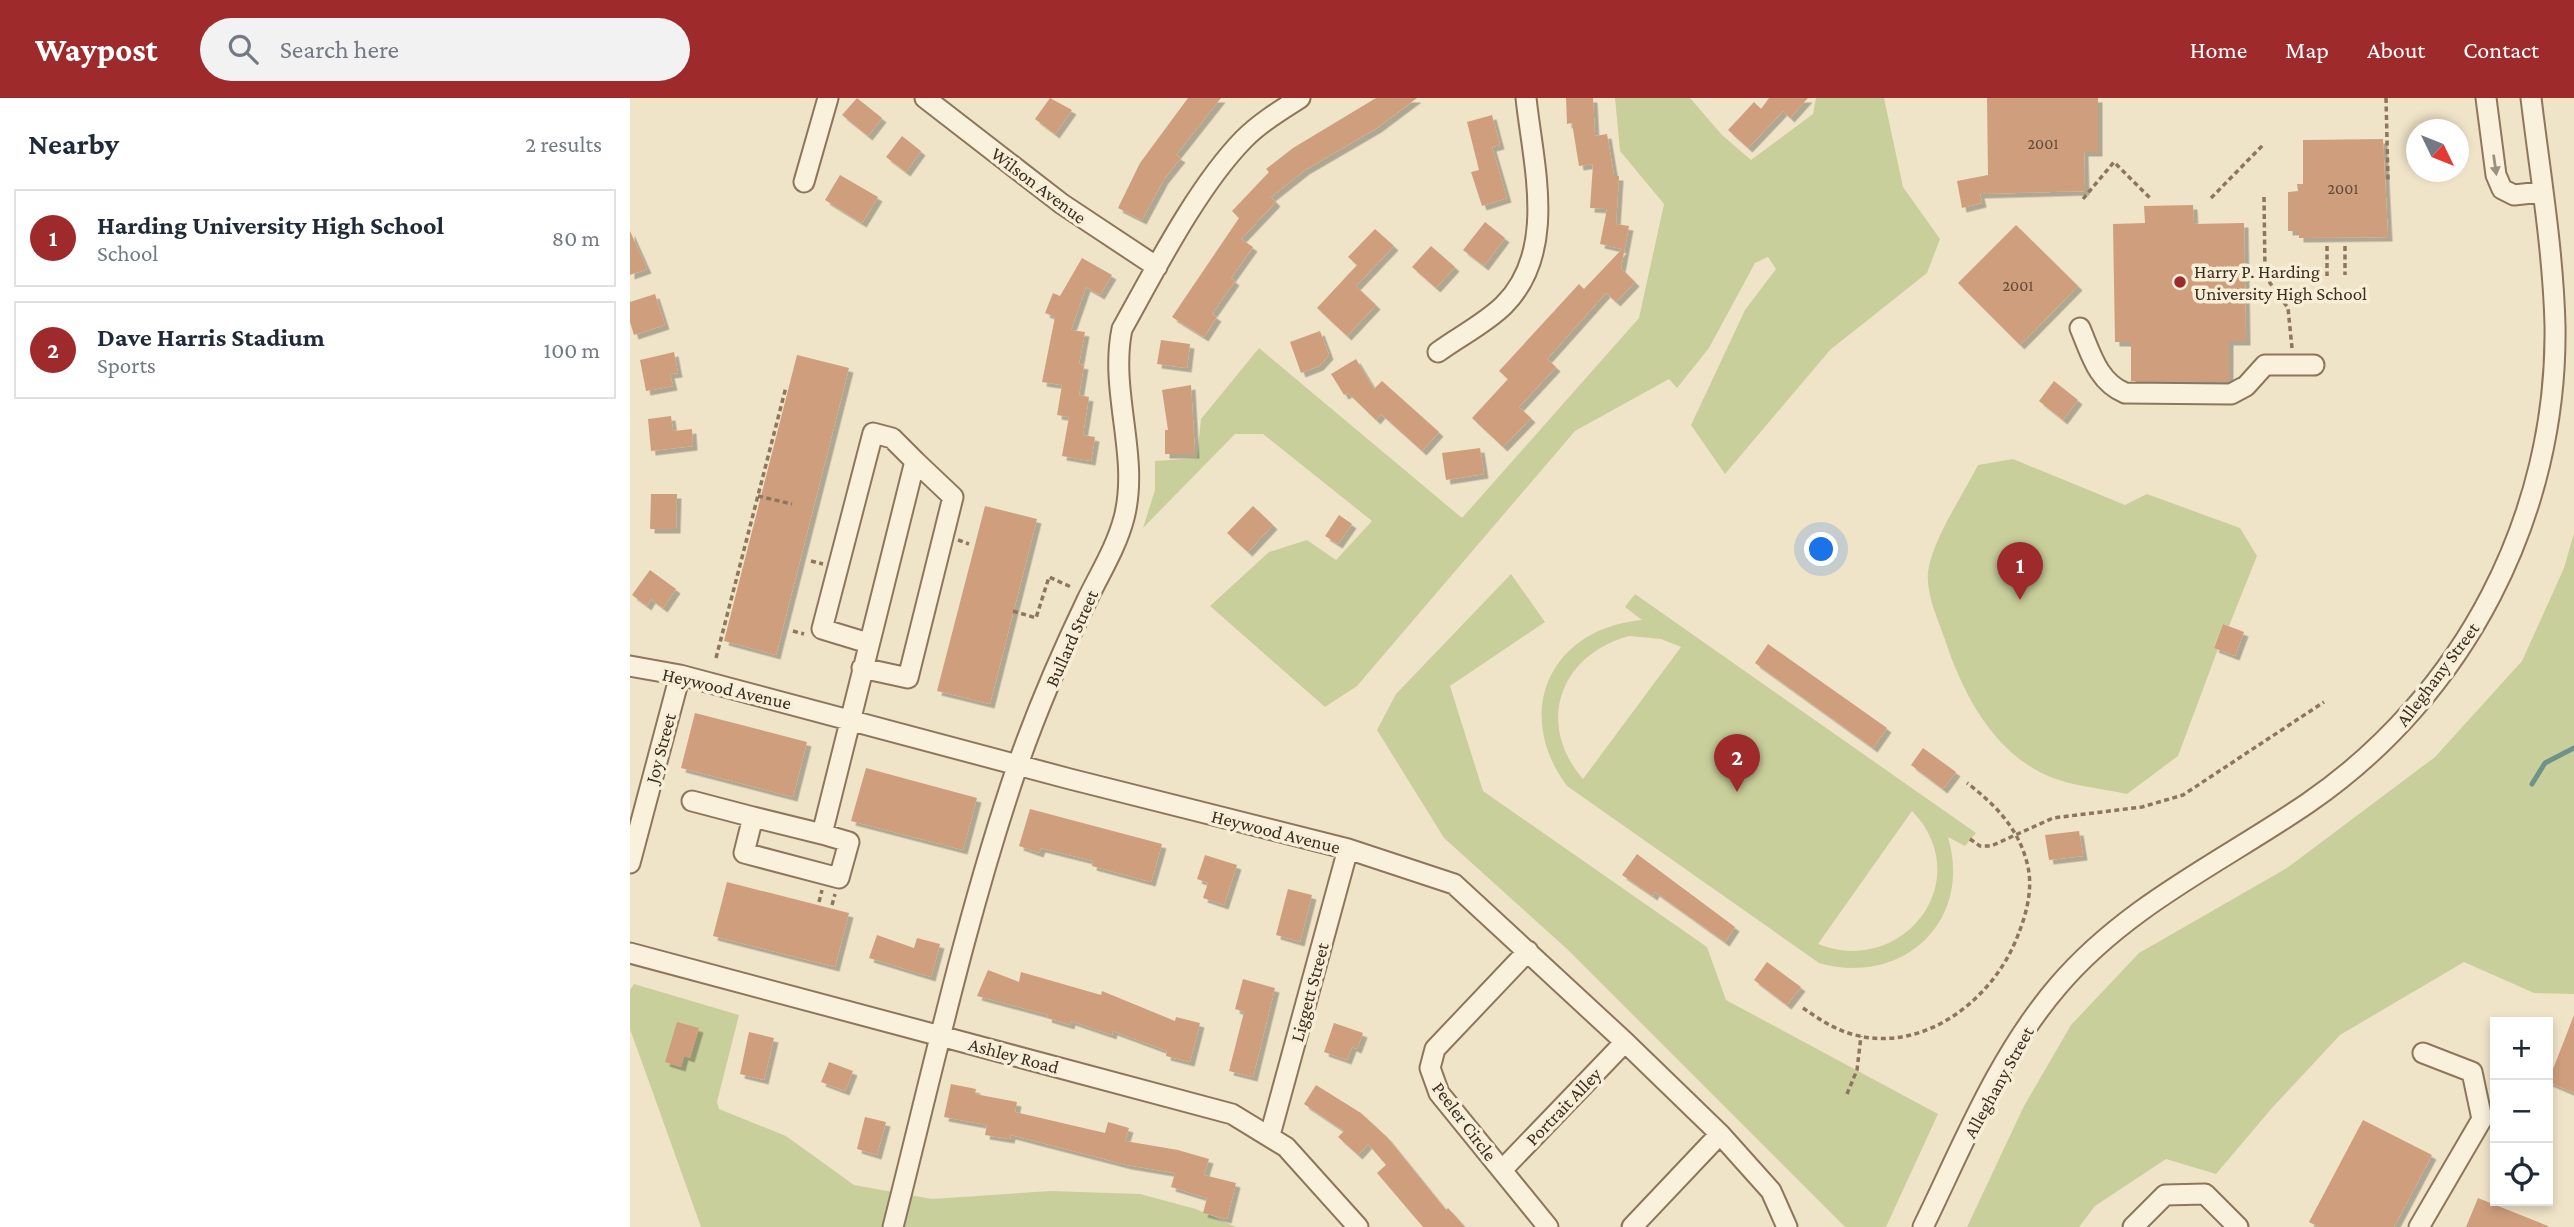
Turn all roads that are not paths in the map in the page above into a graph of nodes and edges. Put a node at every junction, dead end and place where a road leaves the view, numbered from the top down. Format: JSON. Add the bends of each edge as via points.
{"nodes":[{"id":1,"x":828,"y":98,"type":"edge"},
{"id":2,"x":925,"y":98,"type":"edge"},
{"id":3,"x":1300,"y":98,"type":"edge"},
{"id":4,"x":1526,"y":98,"type":"edge"},
{"id":5,"x":2486,"y":98,"type":"edge"},
{"id":6,"x":2531,"y":98,"type":"edge"},
{"id":7,"x":804,"y":182,"type":"dead end"},
{"id":8,"x":2542,"y":192,"type":"junction"},
{"id":9,"x":1157,"y":267,"type":"junction"},
{"id":10,"x":2080,"y":328,"type":"dead end"},
{"id":11,"x":1438,"y":352,"type":"dead end"},
{"id":12,"x":2314,"y":365,"type":"dead end"},
{"id":13,"x":915,"y":461,"type":"junction"},
{"id":14,"x":868,"y":642,"type":"junction"},
{"id":15,"x":630,"y":666,"type":"edge"},
{"id":16,"x":862,"y":668,"type":"junction"},
{"id":17,"x":680,"y":675,"type":"junction"},
{"id":18,"x":851,"y":719,"type":"junction"},
{"id":19,"x":1018,"y":765,"type":"junction"},
{"id":20,"x":692,"y":801,"type":"dead end"},
{"id":21,"x":753,"y":817,"type":"junction"},
{"id":22,"x":822,"y":834,"type":"junction"},
{"id":23,"x":1348,"y":849,"type":"junction"},
{"id":24,"x":630,"y":863,"type":"edge"},
{"id":25,"x":1528,"y":951,"type":"junction"},
{"id":26,"x":630,"y":953,"type":"edge"},
{"id":27,"x":941,"y":1036,"type":"junction"},
{"id":28,"x":1625,"y":1042,"type":"junction"},
{"id":29,"x":2423,"y":1053,"type":"dead end"},
{"id":30,"x":1720,"y":1134,"type":"junction"},
{"id":31,"x":1270,"y":1135,"type":"junction"},
{"id":32,"x":1502,"y":1170,"type":"junction"},
{"id":33,"x":893,"y":1227,"type":"edge"},
{"id":34,"x":1358,"y":1227,"type":"edge"},
{"id":35,"x":1548,"y":1227,"type":"edge"},
{"id":36,"x":1632,"y":1227,"type":"edge"},
{"id":37,"x":1787,"y":1227,"type":"edge"},
{"id":38,"x":1923,"y":1227,"type":"edge"},
{"id":39,"x":2133,"y":1227,"type":"edge"},
{"id":40,"x":2238,"y":1227,"type":"edge"},
{"id":41,"x":2419,"y":1227,"type":"edge"}],
"edges":[{"from":1,"to":7,"type":"street"},
{"from":2,"to":9,"type":"street","name":"Wilson Avenue","via":[[1062,204]]},
{"from":3,"to":9,"type":"street","name":"Bullard Street","via":[[1246,137],[1232,153]]},
{"from":4,"to":11,"type":"street","via":[[1538,207],[1531,261],[1525,278],[1504,305]]},
{"from":5,"to":8,"type":"street","one_way":true,"via":[[2498,183],[2507,194]]},
{"from":6,"to":8,"type":"street","name":"Alleghany Street"},
{"from":8,"to":38,"type":"street","name":"Alleghany Street","via":[[2555,325],[2547,434],[2512,552],[2469,637],[2425,696],[2343,778],[2122,923],[2059,985],[2013,1047]]},
{"from":9,"to":19,"type":"street","name":"Bullard Street","via":[[1122,329],[1118,348],[1128,462],[1124,518]]},
{"from":10,"to":12,"type":"street","via":[[2103,379],[2125,393],[2231,394],[2246,386],[2265,365]]},
{"from":13,"to":14,"type":"street"},
{"from":13,"to":14,"type":"street","via":[[892,438],[873,433],[822,629]]},
{"from":13,"to":16,"type":"street","via":[[953,496],[908,678]]},
{"from":14,"to":16,"type":"street"},
{"from":15,"to":17,"type":"street","name":"Heywood Avenue"},
{"from":16,"to":18,"type":"street"},
{"from":17,"to":18,"type":"street","name":"Heywood Avenue"},
{"from":17,"to":24,"type":"street","name":"Joy Street"},
{"from":18,"to":19,"type":"street","name":"Heywood Avenue"},
{"from":18,"to":22,"type":"street"},
{"from":19,"to":23,"type":"street","name":"Heywood Avenue"},
{"from":19,"to":27,"type":"street","name":"Bullard Street"},
{"from":20,"to":21,"type":"street"},
{"from":21,"to":22,"type":"street"},
{"from":21,"to":22,"type":"street","via":[[744,853],[839,878],[849,842]]},
{"from":23,"to":25,"type":"street","name":"Heywood Avenue","via":[[1454,884]]},
{"from":23,"to":31,"type":"street","name":"Liggett Street"},
{"from":25,"to":28,"type":"street","name":"Heywood Avenue"},
{"from":25,"to":32,"type":"street","name":"Peeler Circle","via":[[1439,1044],[1430,1062],[1439,1093]]},
{"from":26,"to":27,"type":"street","name":"Ashley Road"},
{"from":27,"to":31,"type":"street","name":"Ashley Road","via":[[1206,1105]]},
{"from":27,"to":33,"type":"street","name":"Bullard Street"},
{"from":28,"to":30,"type":"street","name":"Heywood Avenue"},
{"from":28,"to":32,"type":"street","name":"Portrait Alley"},
{"from":29,"to":41,"type":"street","via":[[2472,1072],[2482,1119]]},
{"from":30,"to":36,"type":"street"},
{"from":30,"to":37,"type":"street","name":"Heywood Avenue","via":[[1771,1191]]},
{"from":31,"to":34,"type":"street","name":"Ashley Road","via":[[1298,1159]]},
{"from":32,"to":35,"type":"street","name":"Peeler Circle"},
{"from":39,"to":40,"type":"street","via":[[2165,1195],[2205,1194]]}]}
